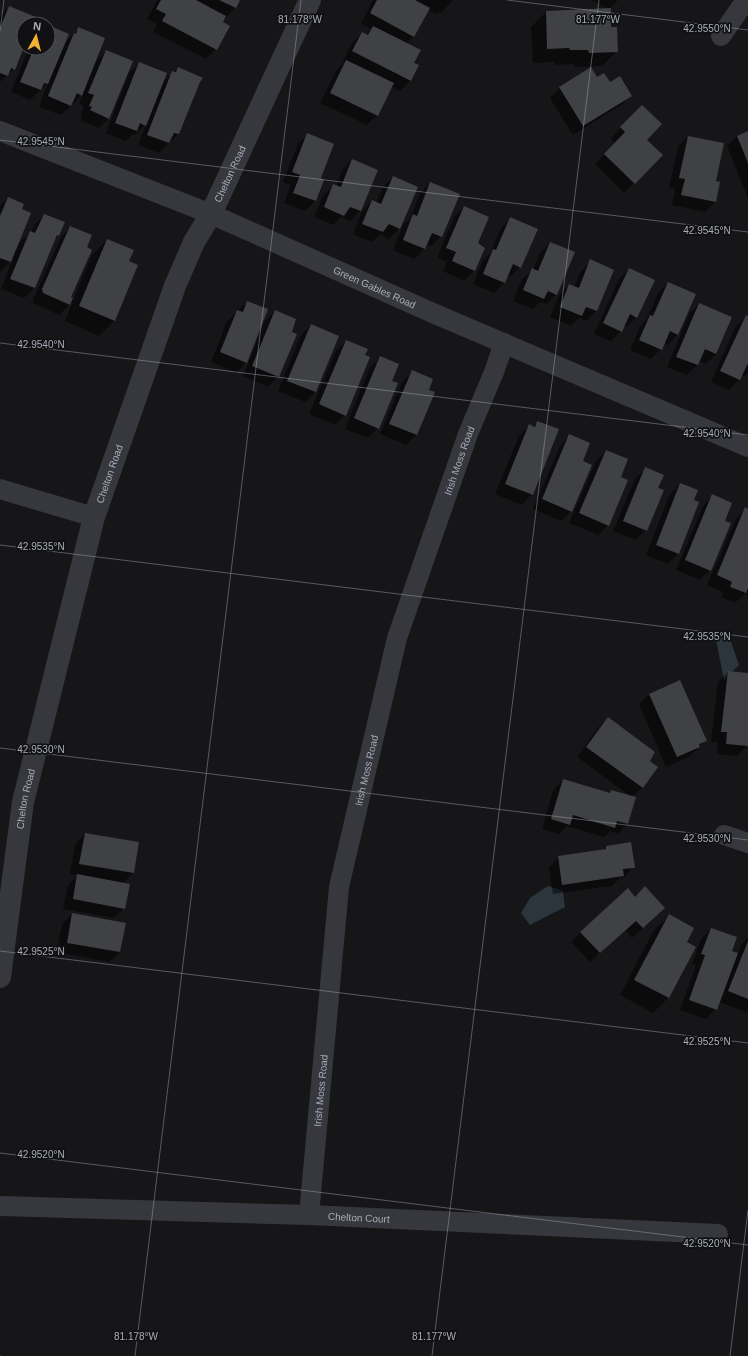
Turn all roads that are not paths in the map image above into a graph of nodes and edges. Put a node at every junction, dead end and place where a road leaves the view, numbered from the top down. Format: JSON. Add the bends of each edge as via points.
{"nodes":[{"id":1,"x":310,"y":0,"type":"edge"},
{"id":2,"x":746,"y":0,"type":"edge"},
{"id":3,"x":721,"y":36,"type":"dead end"},
{"id":4,"x":0,"y":131,"type":"edge"},
{"id":5,"x":211,"y":214,"type":"junction"},
{"id":6,"x":504,"y":343,"type":"junction"},
{"id":7,"x":748,"y":447,"type":"edge"},
{"id":8,"x":0,"y":489,"type":"edge"},
{"id":9,"x":94,"y":516,"type":"junction"},
{"id":10,"x":724,"y":834,"type":"dead end"},
{"id":11,"x":748,"y":843,"type":"edge"},
{"id":12,"x":0,"y":977,"type":"edge"},
{"id":13,"x":0,"y":1206,"type":"edge"},
{"id":14,"x":309,"y":1215,"type":"junction"},
{"id":15,"x":718,"y":1234,"type":"dead end"}],
"edges":[{"from":1,"to":5,"type":"street","name":"Chelton Road"},
{"from":2,"to":3,"type":"street"},
{"from":4,"to":5,"type":"street","name":"Green Gables Road"},
{"from":5,"to":6,"type":"street","name":"Green Gables Road"},
{"from":5,"to":9,"type":"street","name":"Chelton Road","via":[[194,242],[175,286]]},
{"from":6,"to":7,"type":"street","name":"Green Gables Road"},
{"from":6,"to":14,"type":"street","name":"Irish Moss Road","via":[[468,434],[397,638],[339,887]]},
{"from":8,"to":9,"type":"street"},
{"from":9,"to":12,"type":"street","name":"Chelton Road","via":[[22,802]]},
{"from":10,"to":11,"type":"street"},
{"from":13,"to":14,"type":"street","name":"Chelton Court"},
{"from":14,"to":15,"type":"street","name":"Chelton Court"}]}
